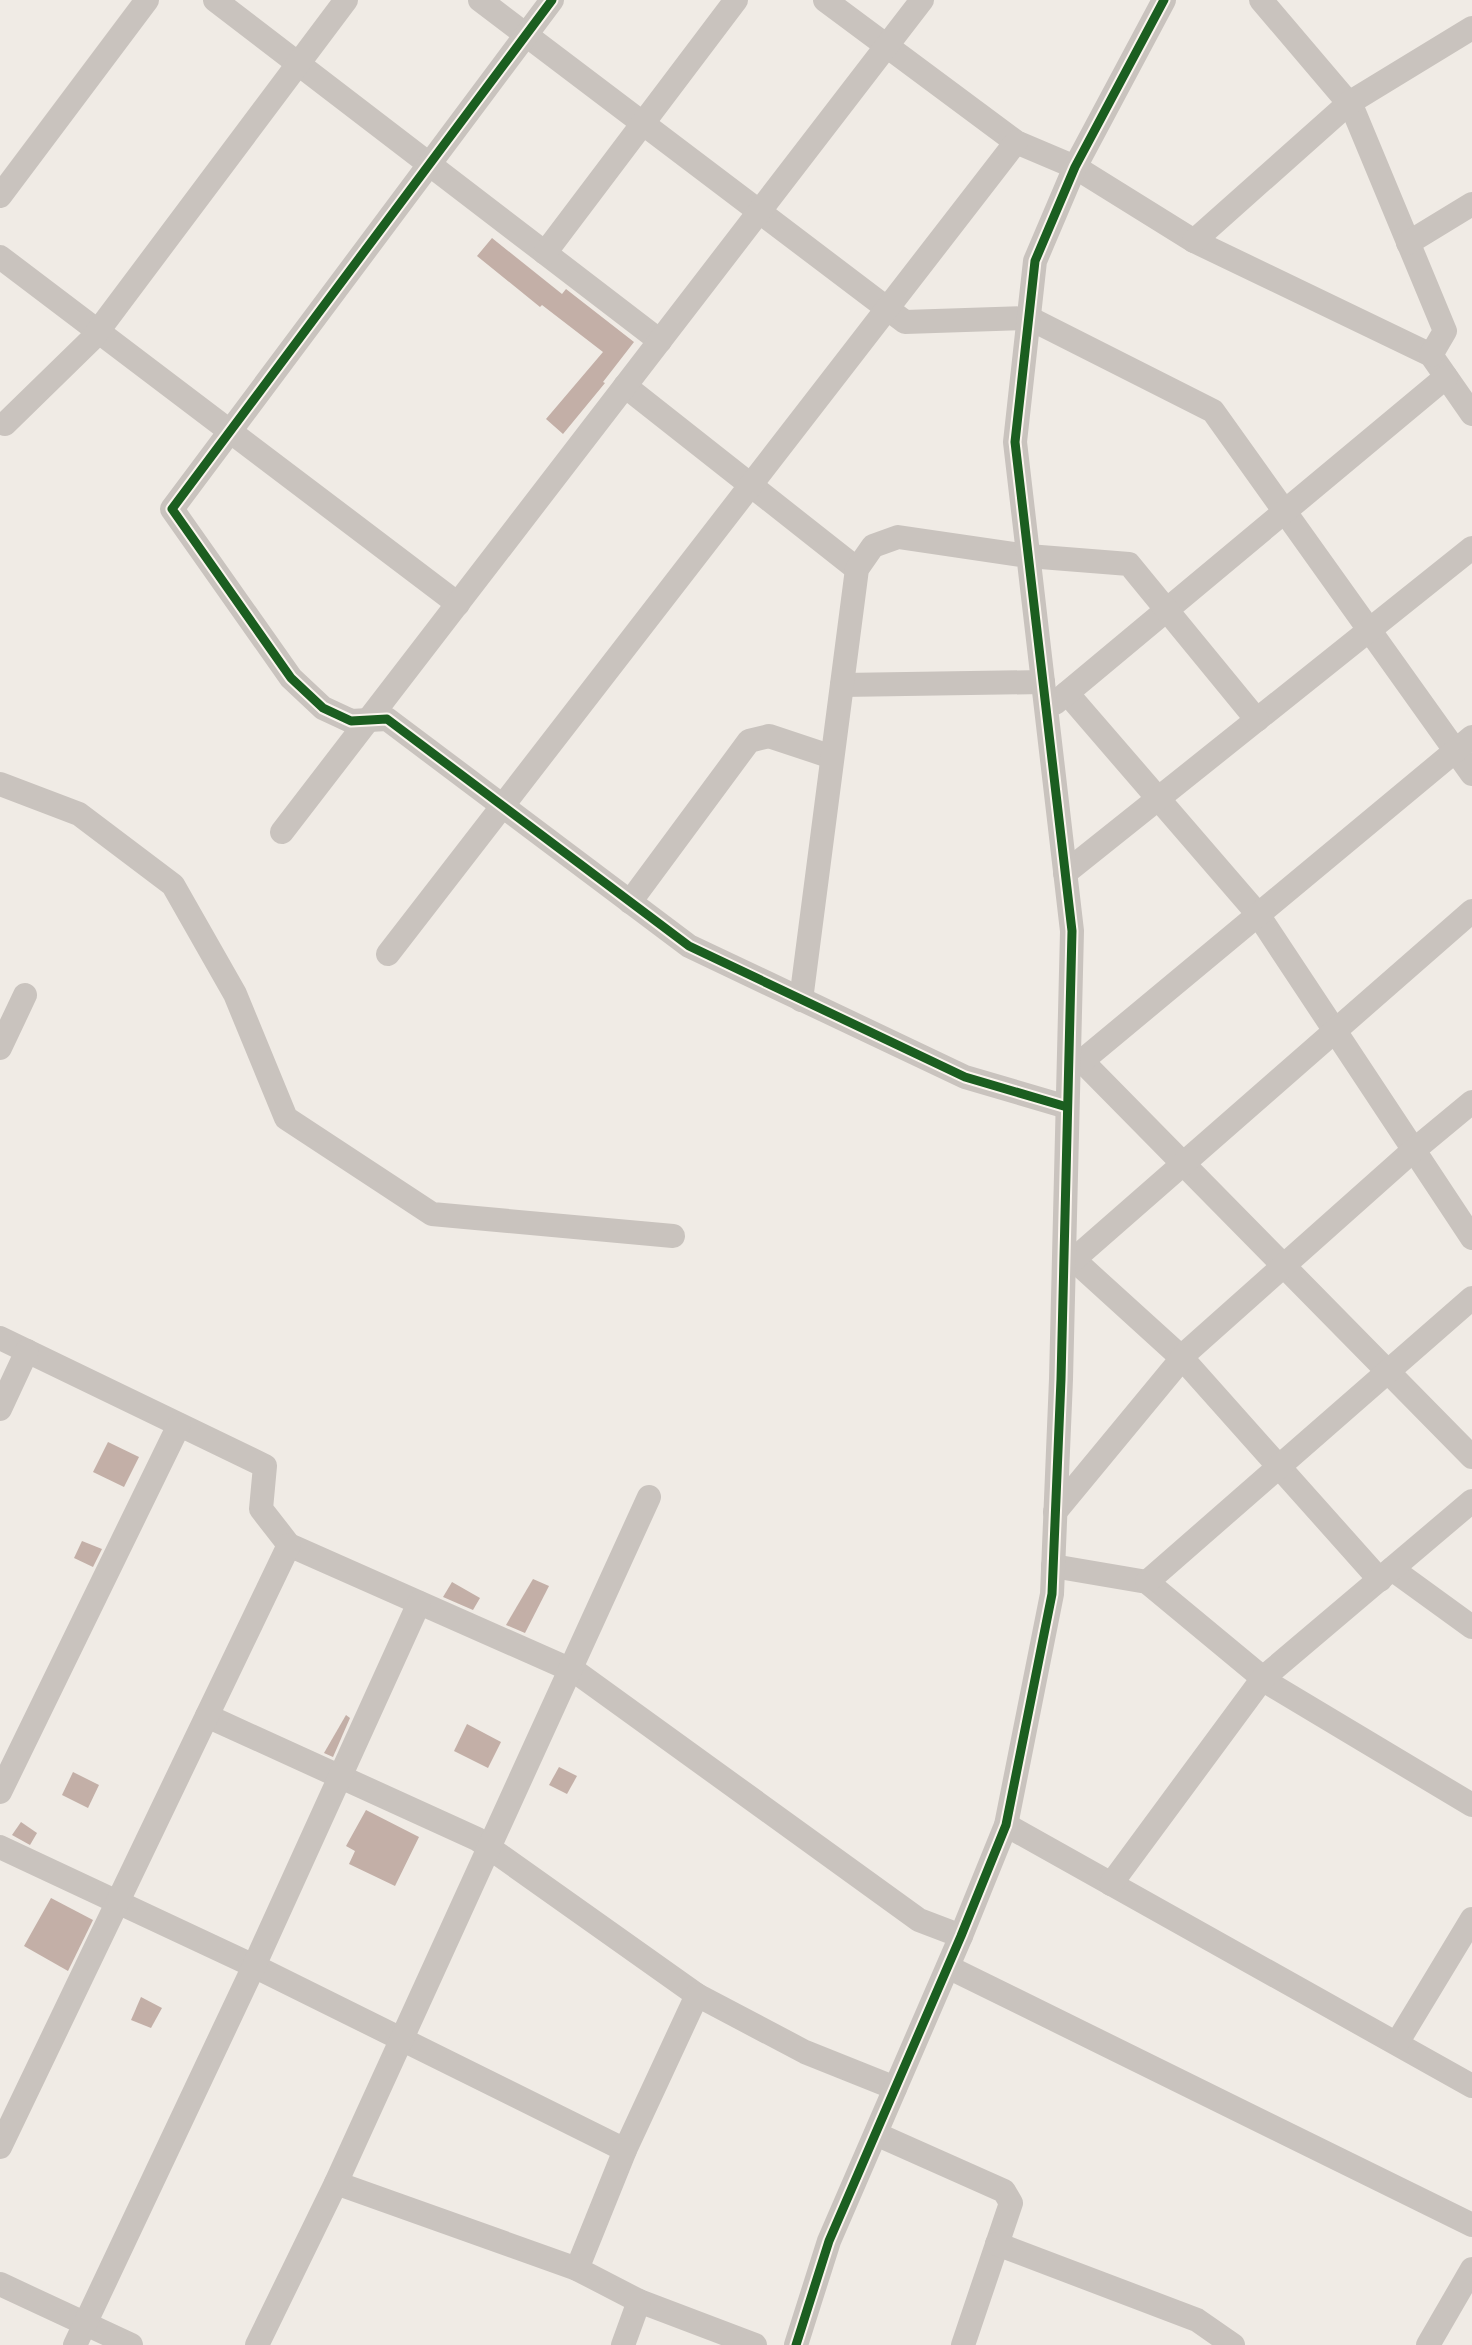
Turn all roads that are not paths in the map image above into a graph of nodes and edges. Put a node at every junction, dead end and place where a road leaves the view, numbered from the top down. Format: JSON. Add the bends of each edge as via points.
{"nodes":[{"id":1,"x":147,"y":0,"type":"edge"},
{"id":2,"x":215,"y":0,"type":"edge"},
{"id":3,"x":346,"y":0,"type":"edge"},
{"id":4,"x":480,"y":0,"type":"edge"},
{"id":5,"x":552,"y":0,"type":"edge"},
{"id":6,"x":736,"y":0,"type":"edge"},
{"id":7,"x":825,"y":0,"type":"edge"},
{"id":8,"x":922,"y":0,"type":"edge"},
{"id":9,"x":1164,"y":0,"type":"edge"},
{"id":10,"x":1261,"y":0,"type":"edge"},
{"id":11,"x":1472,"y":28,"type":"edge"},
{"id":12,"x":526,"y":35,"type":"junction"},
{"id":13,"x":887,"y":46,"type":"junction"},
{"id":14,"x":298,"y":64,"type":"junction"},
{"id":15,"x":1349,"y":103,"type":"junction"},
{"id":16,"x":643,"y":123,"type":"junction"},
{"id":17,"x":1016,"y":142,"type":"junction"},
{"id":18,"x":429,"y":164,"type":"junction"},
{"id":19,"x":1075,"y":167,"type":"junction"},
{"id":20,"x":0,"y":196,"type":"edge"},
{"id":21,"x":1472,"y":204,"type":"edge"},
{"id":22,"x":760,"y":212,"type":"junction"},
{"id":23,"x":1194,"y":241,"type":"junction"},
{"id":24,"x":1408,"y":243,"type":"junction"},
{"id":25,"x":545,"y":253,"type":"junction"},
{"id":26,"x":0,"y":257,"type":"edge"},
{"id":27,"x":887,"y":308,"type":"junction"},
{"id":28,"x":1029,"y":318,"type":"junction"},
{"id":29,"x":98,"y":331,"type":"junction"},
{"id":30,"x":660,"y":341,"type":"junction"},
{"id":31,"x":1431,"y":355,"type":"junction"},
{"id":32,"x":1446,"y":377,"type":"junction"},
{"id":33,"x":625,"y":386,"type":"junction"},
{"id":34,"x":1469,"y":405,"type":"edge"},
{"id":35,"x":5,"y":424,"type":"dead end"},
{"id":36,"x":230,"y":432,"type":"junction"},
{"id":37,"x":751,"y":485,"type":"junction"},
{"id":38,"x":1284,"y":511,"type":"junction"},
{"id":39,"x":1472,"y":548,"type":"edge"},
{"id":40,"x":1028,"y":556,"type":"junction"},
{"id":41,"x":857,"y":569,"type":"junction"},
{"id":42,"x":458,"y":604,"type":"junction"},
{"id":43,"x":1166,"y":610,"type":"junction"},
{"id":44,"x":1369,"y":630,"type":"junction"},
{"id":45,"x":1043,"y":682,"type":"junction"},
{"id":46,"x":842,"y":685,"type":"junction"},
{"id":47,"x":1067,"y":693,"type":"junction"},
{"id":48,"x":1046,"y":710,"type":"junction"},
{"id":49,"x":369,"y":720,"type":"junction"},
{"id":50,"x":1257,"y":720,"type":"junction"},
{"id":51,"x":1464,"y":743,"type":"edge"},
{"id":52,"x":832,"y":757,"type":"junction"},
{"id":53,"x":1472,"y":774,"type":"edge"},
{"id":54,"x":0,"y":784,"type":"edge"},
{"id":55,"x":1158,"y":799,"type":"junction"},
{"id":56,"x":503,"y":806,"type":"junction"},
{"id":57,"x":282,"y":832,"type":"dead end"},
{"id":58,"x":1065,"y":873,"type":"junction"},
{"id":59,"x":630,"y":902,"type":"junction"},
{"id":60,"x":1472,"y":911,"type":"edge"},
{"id":61,"x":1257,"y":913,"type":"junction"},
{"id":62,"x":388,"y":954,"type":"dead end"},
{"id":63,"x":26,"y":995,"type":"dead end"},
{"id":64,"x":801,"y":1000,"type":"junction"},
{"id":65,"x":1335,"y":1031,"type":"junction"},
{"id":66,"x":0,"y":1048,"type":"edge"},
{"id":67,"x":1075,"y":1065,"type":"junction"},
{"id":68,"x":1472,"y":1102,"type":"edge"},
{"id":69,"x":1068,"y":1107,"type":"junction"},
{"id":70,"x":1414,"y":1150,"type":"junction"},
{"id":71,"x":1183,"y":1163,"type":"junction"},
{"id":72,"x":673,"y":1236,"type":"dead end"},
{"id":73,"x":1472,"y":1238,"type":"edge"},
{"id":74,"x":1068,"y":1263,"type":"junction"},
{"id":75,"x":1283,"y":1266,"type":"junction"},
{"id":76,"x":1472,"y":1298,"type":"edge"},
{"id":77,"x":0,"y":1338,"type":"edge"},
{"id":78,"x":27,"y":1351,"type":"junction"},
{"id":79,"x":1182,"y":1358,"type":"junction"},
{"id":80,"x":1388,"y":1371,"type":"junction"},
{"id":81,"x":0,"y":1409,"type":"edge"},
{"id":82,"x":179,"y":1425,"type":"junction"},
{"id":83,"x":1472,"y":1457,"type":"edge"},
{"id":84,"x":1279,"y":1467,"type":"junction"},
{"id":85,"x":649,"y":1497,"type":"dead end"},
{"id":86,"x":1472,"y":1501,"type":"edge"},
{"id":87,"x":1055,"y":1512,"type":"junction"},
{"id":88,"x":289,"y":1545,"type":"junction"},
{"id":89,"x":1053,"y":1566,"type":"junction"},
{"id":90,"x":1386,"y":1575,"type":"junction"},
{"id":91,"x":1147,"y":1582,"type":"junction"},
{"id":92,"x":419,"y":1603,"type":"junction"},
{"id":93,"x":1472,"y":1628,"type":"edge"},
{"id":94,"x":570,"y":1670,"type":"junction"},
{"id":95,"x":1263,"y":1678,"type":"junction"},
{"id":96,"x":207,"y":1716,"type":"junction"},
{"id":97,"x":340,"y":1777,"type":"junction"},
{"id":98,"x":0,"y":1793,"type":"edge"},
{"id":99,"x":1472,"y":1805,"type":"edge"},
{"id":100,"x":1006,"y":1825,"type":"junction"},
{"id":101,"x":0,"y":1847,"type":"edge"},
{"id":102,"x":489,"y":1848,"type":"junction"},
{"id":103,"x":1111,"y":1884,"type":"junction"},
{"id":104,"x":117,"y":1902,"type":"junction"},
{"id":105,"x":1472,"y":1919,"type":"edge"},
{"id":106,"x":961,"y":1936,"type":"junction"},
{"id":107,"x":254,"y":1966,"type":"junction"},
{"id":108,"x":948,"y":1967,"type":"junction"},
{"id":109,"x":697,"y":1995,"type":"junction"},
{"id":110,"x":402,"y":2039,"type":"junction"},
{"id":111,"x":1397,"y":2043,"type":"junction"},
{"id":112,"x":1472,"y":2086,"type":"edge"},
{"id":113,"x":895,"y":2088,"type":"junction"},
{"id":114,"x":876,"y":2134,"type":"junction"},
{"id":115,"x":0,"y":2147,"type":"edge"},
{"id":116,"x":625,"y":2150,"type":"junction"},
{"id":117,"x":337,"y":2183,"type":"junction"},
{"id":118,"x":1472,"y":2225,"type":"edge"},
{"id":119,"x":997,"y":2244,"type":"junction"},
{"id":120,"x":577,"y":2269,"type":"junction"},
{"id":121,"x":1472,"y":2269,"type":"edge"},
{"id":122,"x":0,"y":2284,"type":"edge"},
{"id":123,"x":639,"y":2301,"type":"junction"},
{"id":124,"x":80,"y":2334,"type":"edge"},
{"id":125,"x":131,"y":2345,"type":"edge"},
{"id":126,"x":257,"y":2345,"type":"edge"},
{"id":127,"x":623,"y":2345,"type":"edge"},
{"id":128,"x":755,"y":2345,"type":"edge"},
{"id":129,"x":796,"y":2345,"type":"edge"},
{"id":130,"x":963,"y":2345,"type":"edge"},
{"id":131,"x":1233,"y":2345,"type":"edge"},
{"id":132,"x":1428,"y":2345,"type":"edge"}],
"edges":[{"from":1,"to":20,"type":"street"},
{"from":2,"to":14,"type":"street"},
{"from":3,"to":14,"type":"street"},
{"from":4,"to":12,"type":"street"},
{"from":5,"to":12,"type":"street"},
{"from":6,"to":16,"type":"street"},
{"from":7,"to":13,"type":"street"},
{"from":8,"to":13,"type":"street"},
{"from":9,"to":19,"type":"street"},
{"from":10,"to":15,"type":"street"},
{"from":11,"to":15,"type":"street"},
{"from":12,"to":16,"type":"street"},
{"from":12,"to":18,"type":"street"},
{"from":13,"to":17,"type":"street"},
{"from":13,"to":22,"type":"street"},
{"from":14,"to":18,"type":"street"},
{"from":14,"to":29,"type":"street"},
{"from":15,"to":23,"type":"street"},
{"from":15,"to":24,"type":"street"},
{"from":16,"to":22,"type":"street"},
{"from":16,"to":25,"type":"street"},
{"from":17,"to":19,"type":"street"},
{"from":17,"to":27,"type":"street"},
{"from":18,"to":25,"type":"street"},
{"from":18,"to":36,"type":"street"},
{"from":19,"to":23,"type":"street"},
{"from":19,"to":28,"type":"street","via":[[1035,261]]},
{"from":21,"to":24,"type":"street"},
{"from":22,"to":27,"type":"street"},
{"from":22,"to":30,"type":"street"},
{"from":23,"to":31,"type":"street"},
{"from":24,"to":31,"type":"street","via":[[1445,331]]},
{"from":25,"to":30,"type":"street"},
{"from":26,"to":29,"type":"street"},
{"from":27,"to":28,"type":"street","via":[[905,322]]},
{"from":27,"to":37,"type":"street"},
{"from":28,"to":38,"type":"street","via":[[1213,411]]},
{"from":28,"to":40,"type":"street","via":[[1015,442]]},
{"from":29,"to":35,"type":"street"},
{"from":29,"to":36,"type":"street"},
{"from":30,"to":33,"type":"street"},
{"from":31,"to":32,"type":"street"},
{"from":32,"to":34,"type":"street"},
{"from":32,"to":38,"type":"street"},
{"from":33,"to":37,"type":"street"},
{"from":33,"to":42,"type":"street"},
{"from":36,"to":42,"type":"street"},
{"from":36,"to":49,"type":"street","via":[[172,509],[291,678],[323,708],[351,721]]},
{"from":37,"to":41,"type":"street"},
{"from":37,"to":56,"type":"street"},
{"from":38,"to":43,"type":"street"},
{"from":38,"to":44,"type":"street"},
{"from":39,"to":44,"type":"street"},
{"from":40,"to":41,"type":"street","via":[[898,537],[873,546]]},
{"from":40,"to":43,"type":"street","via":[[1129,564]]},
{"from":40,"to":45,"type":"street"},
{"from":41,"to":46,"type":"street"},
{"from":42,"to":49,"type":"street"},
{"from":43,"to":47,"type":"street"},
{"from":43,"to":50,"type":"street"},
{"from":44,"to":50,"type":"street"},
{"from":44,"to":51,"type":"street"},
{"from":45,"to":46,"type":"street"},
{"from":45,"to":48,"type":"street"},
{"from":46,"to":52,"type":"street"},
{"from":47,"to":48,"type":"street"},
{"from":47,"to":55,"type":"street"},
{"from":48,"to":58,"type":"street"},
{"from":49,"to":56,"type":"street","via":[[387,719]]},
{"from":49,"to":57,"type":"street"},
{"from":50,"to":55,"type":"street"},
{"from":51,"to":53,"type":"street"},
{"from":51,"to":61,"type":"street"},
{"from":52,"to":59,"type":"street","via":[[769,736],[749,741]]},
{"from":52,"to":64,"type":"street"},
{"from":54,"to":72,"type":"street","via":[[79,814],[173,885],[235,994],[286,1118],[432,1214]]},
{"from":55,"to":58,"type":"street"},
{"from":55,"to":61,"type":"street"},
{"from":56,"to":59,"type":"street"},
{"from":56,"to":62,"type":"street"},
{"from":58,"to":67,"type":"street","via":[[1072,931]]},
{"from":59,"to":64,"type":"street","via":[[689,946]]},
{"from":60,"to":65,"type":"street"},
{"from":61,"to":65,"type":"street"},
{"from":61,"to":67,"type":"street"},
{"from":63,"to":66,"type":"street"},
{"from":64,"to":69,"type":"street","via":[[965,1077]]},
{"from":65,"to":70,"type":"street"},
{"from":65,"to":71,"type":"street"},
{"from":67,"to":69,"type":"street"},
{"from":67,"to":71,"type":"street"},
{"from":68,"to":70,"type":"street"},
{"from":69,"to":74,"type":"street"},
{"from":70,"to":73,"type":"street"},
{"from":70,"to":75,"type":"street"},
{"from":71,"to":74,"type":"street"},
{"from":71,"to":75,"type":"street"},
{"from":74,"to":79,"type":"street"},
{"from":74,"to":87,"type":"street"},
{"from":75,"to":79,"type":"street"},
{"from":75,"to":80,"type":"street"},
{"from":76,"to":80,"type":"street"},
{"from":77,"to":78,"type":"street"},
{"from":78,"to":81,"type":"street"},
{"from":78,"to":82,"type":"street"},
{"from":79,"to":84,"type":"street"},
{"from":79,"to":87,"type":"street"},
{"from":80,"to":83,"type":"street"},
{"from":80,"to":84,"type":"street"},
{"from":82,"to":88,"type":"street","via":[[265,1466],[261,1508]]},
{"from":82,"to":98,"type":"street"},
{"from":84,"to":90,"type":"street"},
{"from":84,"to":91,"type":"street"},
{"from":85,"to":94,"type":"street"},
{"from":86,"to":90,"type":"street"},
{"from":87,"to":89,"type":"street"},
{"from":88,"to":92,"type":"street"},
{"from":88,"to":96,"type":"street"},
{"from":89,"to":91,"type":"street"},
{"from":89,"to":100,"type":"street","via":[[1052,1594]]},
{"from":90,"to":93,"type":"street"},
{"from":90,"to":95,"type":"street"},
{"from":91,"to":95,"type":"street"},
{"from":92,"to":94,"type":"street"},
{"from":92,"to":97,"type":"street"},
{"from":94,"to":102,"type":"street"},
{"from":94,"to":106,"type":"street","via":[[919,1920]]},
{"from":95,"to":99,"type":"street"},
{"from":95,"to":103,"type":"street"},
{"from":96,"to":97,"type":"street"},
{"from":96,"to":104,"type":"street"},
{"from":97,"to":102,"type":"street"},
{"from":97,"to":107,"type":"street"},
{"from":100,"to":103,"type":"street"},
{"from":100,"to":106,"type":"street"},
{"from":101,"to":104,"type":"street"},
{"from":102,"to":109,"type":"street"},
{"from":102,"to":110,"type":"street"},
{"from":103,"to":111,"type":"street"},
{"from":104,"to":107,"type":"street"},
{"from":104,"to":115,"type":"street"},
{"from":105,"to":111,"type":"street"},
{"from":106,"to":108,"type":"street"},
{"from":107,"to":110,"type":"street"},
{"from":107,"to":124,"type":"street"},
{"from":108,"to":113,"type":"street"},
{"from":108,"to":118,"type":"street"},
{"from":109,"to":113,"type":"street","via":[[805,2052]]},
{"from":109,"to":116,"type":"street"},
{"from":110,"to":116,"type":"street"},
{"from":110,"to":117,"type":"street"},
{"from":111,"to":112,"type":"street"},
{"from":113,"to":114,"type":"street"},
{"from":114,"to":119,"type":"street","via":[[1004,2191],[1011,2203]]},
{"from":114,"to":129,"type":"street","via":[[829,2241]]},
{"from":116,"to":120,"type":"street"},
{"from":117,"to":120,"type":"street"},
{"from":117,"to":126,"type":"street"},
{"from":119,"to":130,"type":"street"},
{"from":119,"to":131,"type":"street","via":[[1196,2320]]},
{"from":120,"to":123,"type":"street"},
{"from":121,"to":132,"type":"street"},
{"from":122,"to":124,"type":"street"},
{"from":123,"to":127,"type":"street"},
{"from":123,"to":128,"type":"street"},
{"from":124,"to":125,"type":"street"}]}
